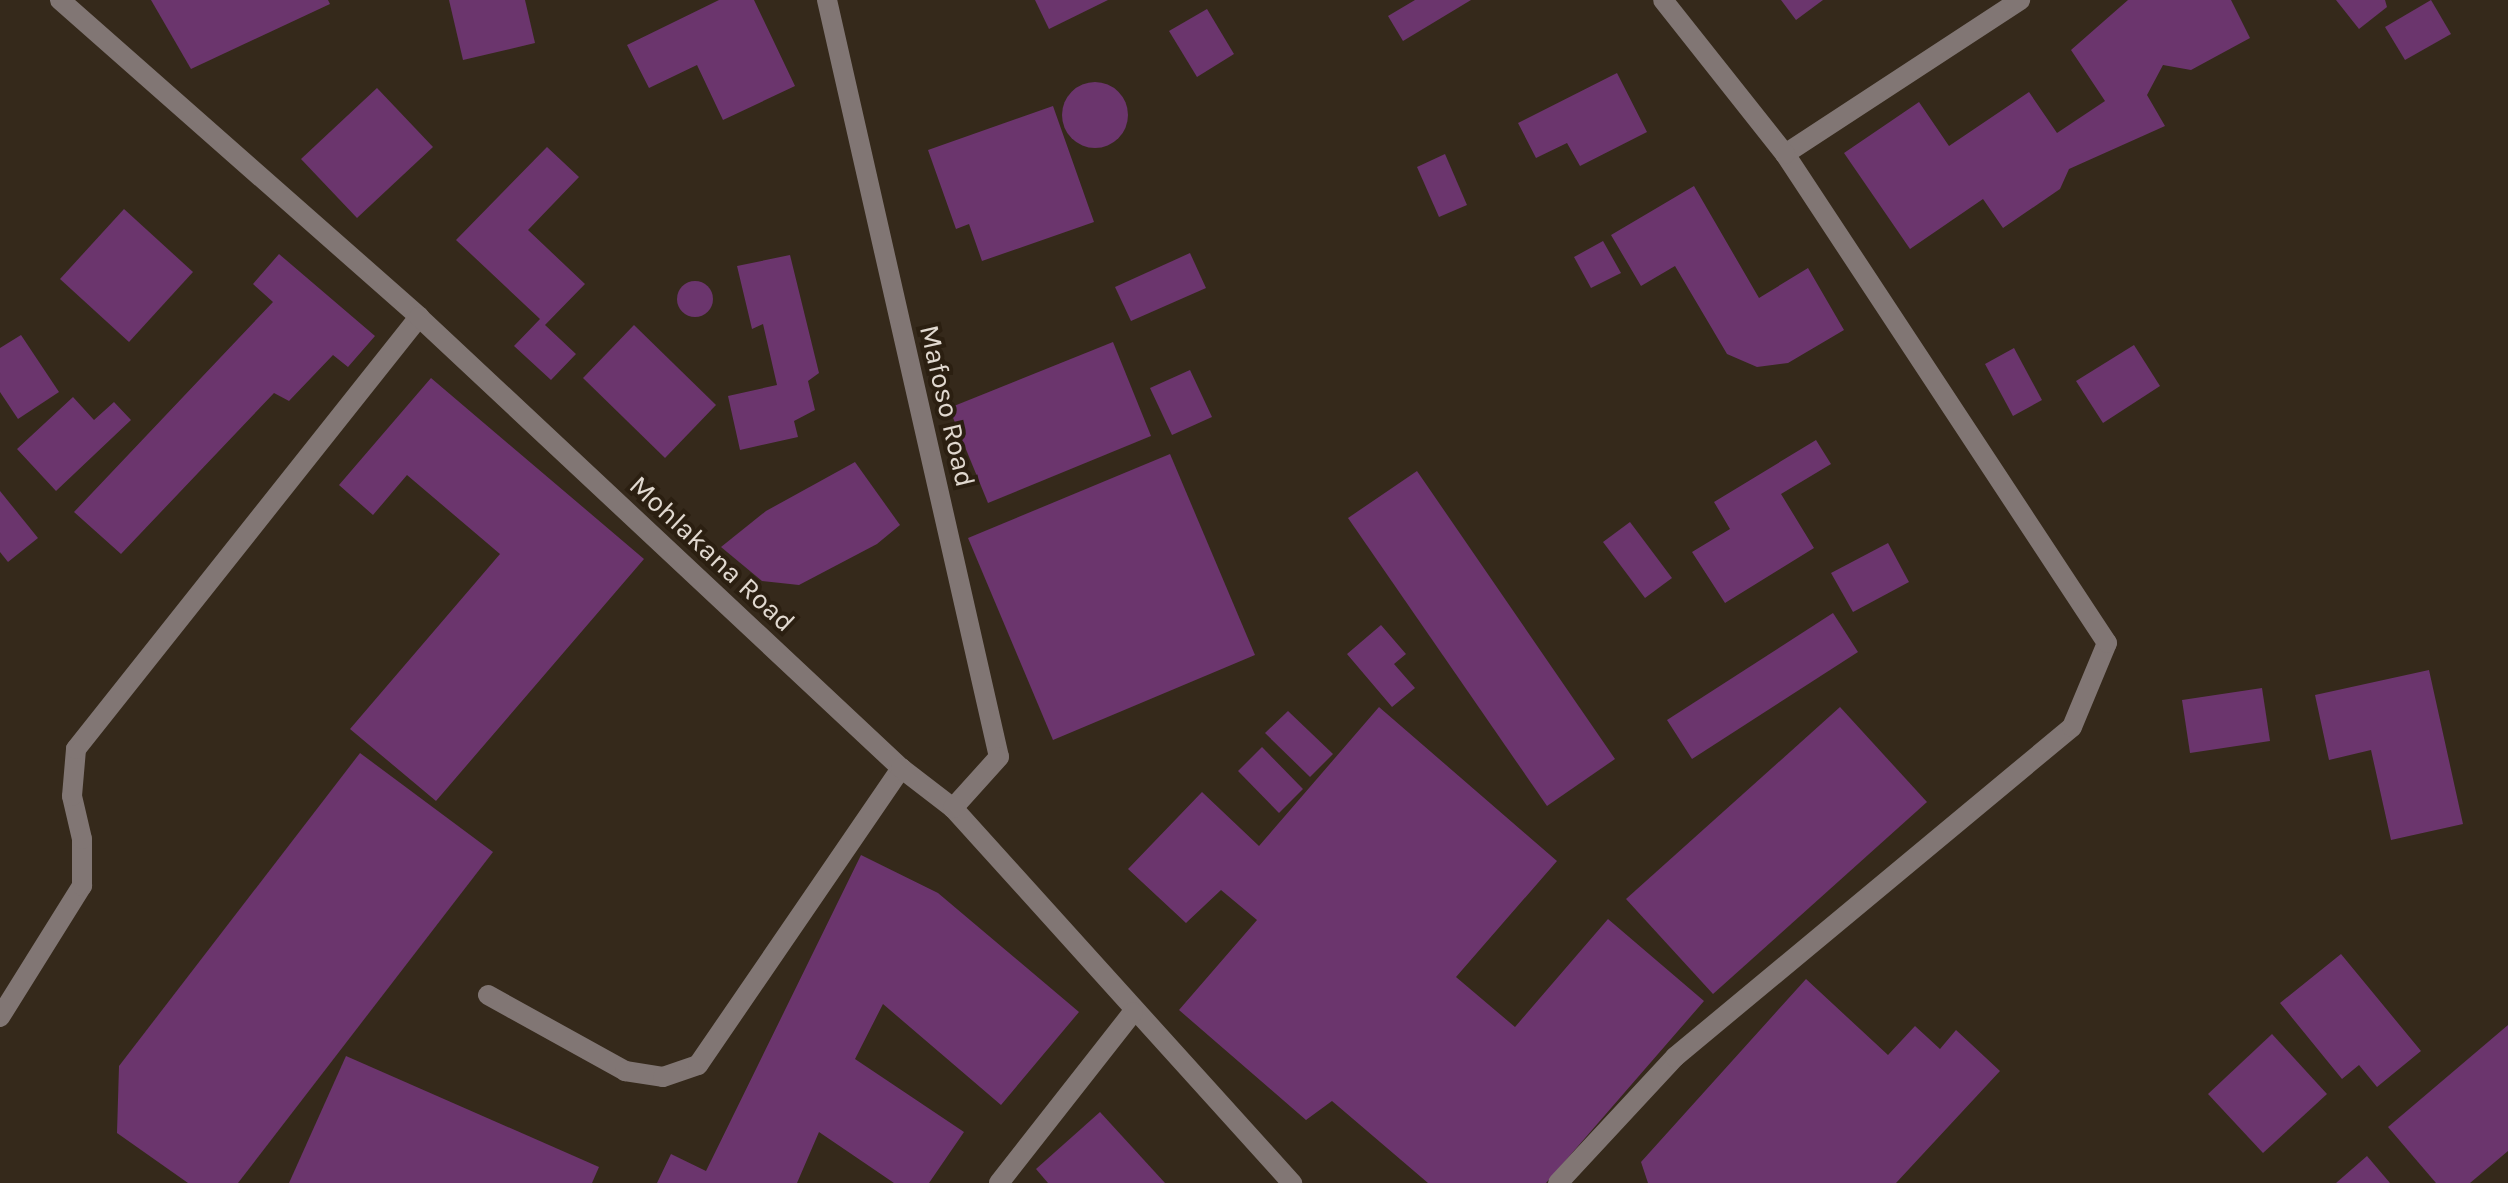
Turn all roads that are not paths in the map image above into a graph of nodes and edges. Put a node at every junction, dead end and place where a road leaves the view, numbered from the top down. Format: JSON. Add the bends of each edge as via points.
{"nodes":[{"id":1,"x":60,"y":0,"type":"edge"},
{"id":2,"x":828,"y":0,"type":"edge"},
{"id":3,"x":1663,"y":0,"type":"edge"},
{"id":4,"x":2020,"y":0,"type":"edge"},
{"id":5,"x":1786,"y":154,"type":"junction"},
{"id":6,"x":419,"y":318,"type":"junction"},
{"id":7,"x":901,"y":768,"type":"junction"},
{"id":8,"x":954,"y":808,"type":"junction"},
{"id":9,"x":488,"y":996,"type":"dead end"},
{"id":10,"x":1133,"y":1012,"type":"junction"},
{"id":11,"x":0,"y":1017,"type":"edge"},
{"id":12,"x":1000,"y":1183,"type":"edge"},
{"id":13,"x":1292,"y":1183,"type":"edge"},
{"id":14,"x":1558,"y":1183,"type":"edge"}],
"edges":[{"from":1,"to":6,"type":"street","name":"Mohlakana Road"},
{"from":2,"to":8,"type":"street","name":"Mafoso Road","via":[[999,757]]},
{"from":3,"to":5,"type":"street"},
{"from":4,"to":5,"type":"street"},
{"from":5,"to":14,"type":"street","via":[[2107,642],[2072,727],[1675,1057]]},
{"from":6,"to":7,"type":"street","name":"Mohlakana Road"},
{"from":6,"to":11,"type":"street","via":[[76,748],[72,796],[82,839],[82,886]]},
{"from":7,"to":8,"type":"street","name":"Mohlakana Road"},
{"from":7,"to":9,"type":"street","via":[[698,1065],[662,1077],[625,1071]]},
{"from":8,"to":10,"type":"street","name":"Mohlakana Road"},
{"from":10,"to":12,"type":"street"},
{"from":10,"to":13,"type":"street","name":"Mohlakana Road"}]}
